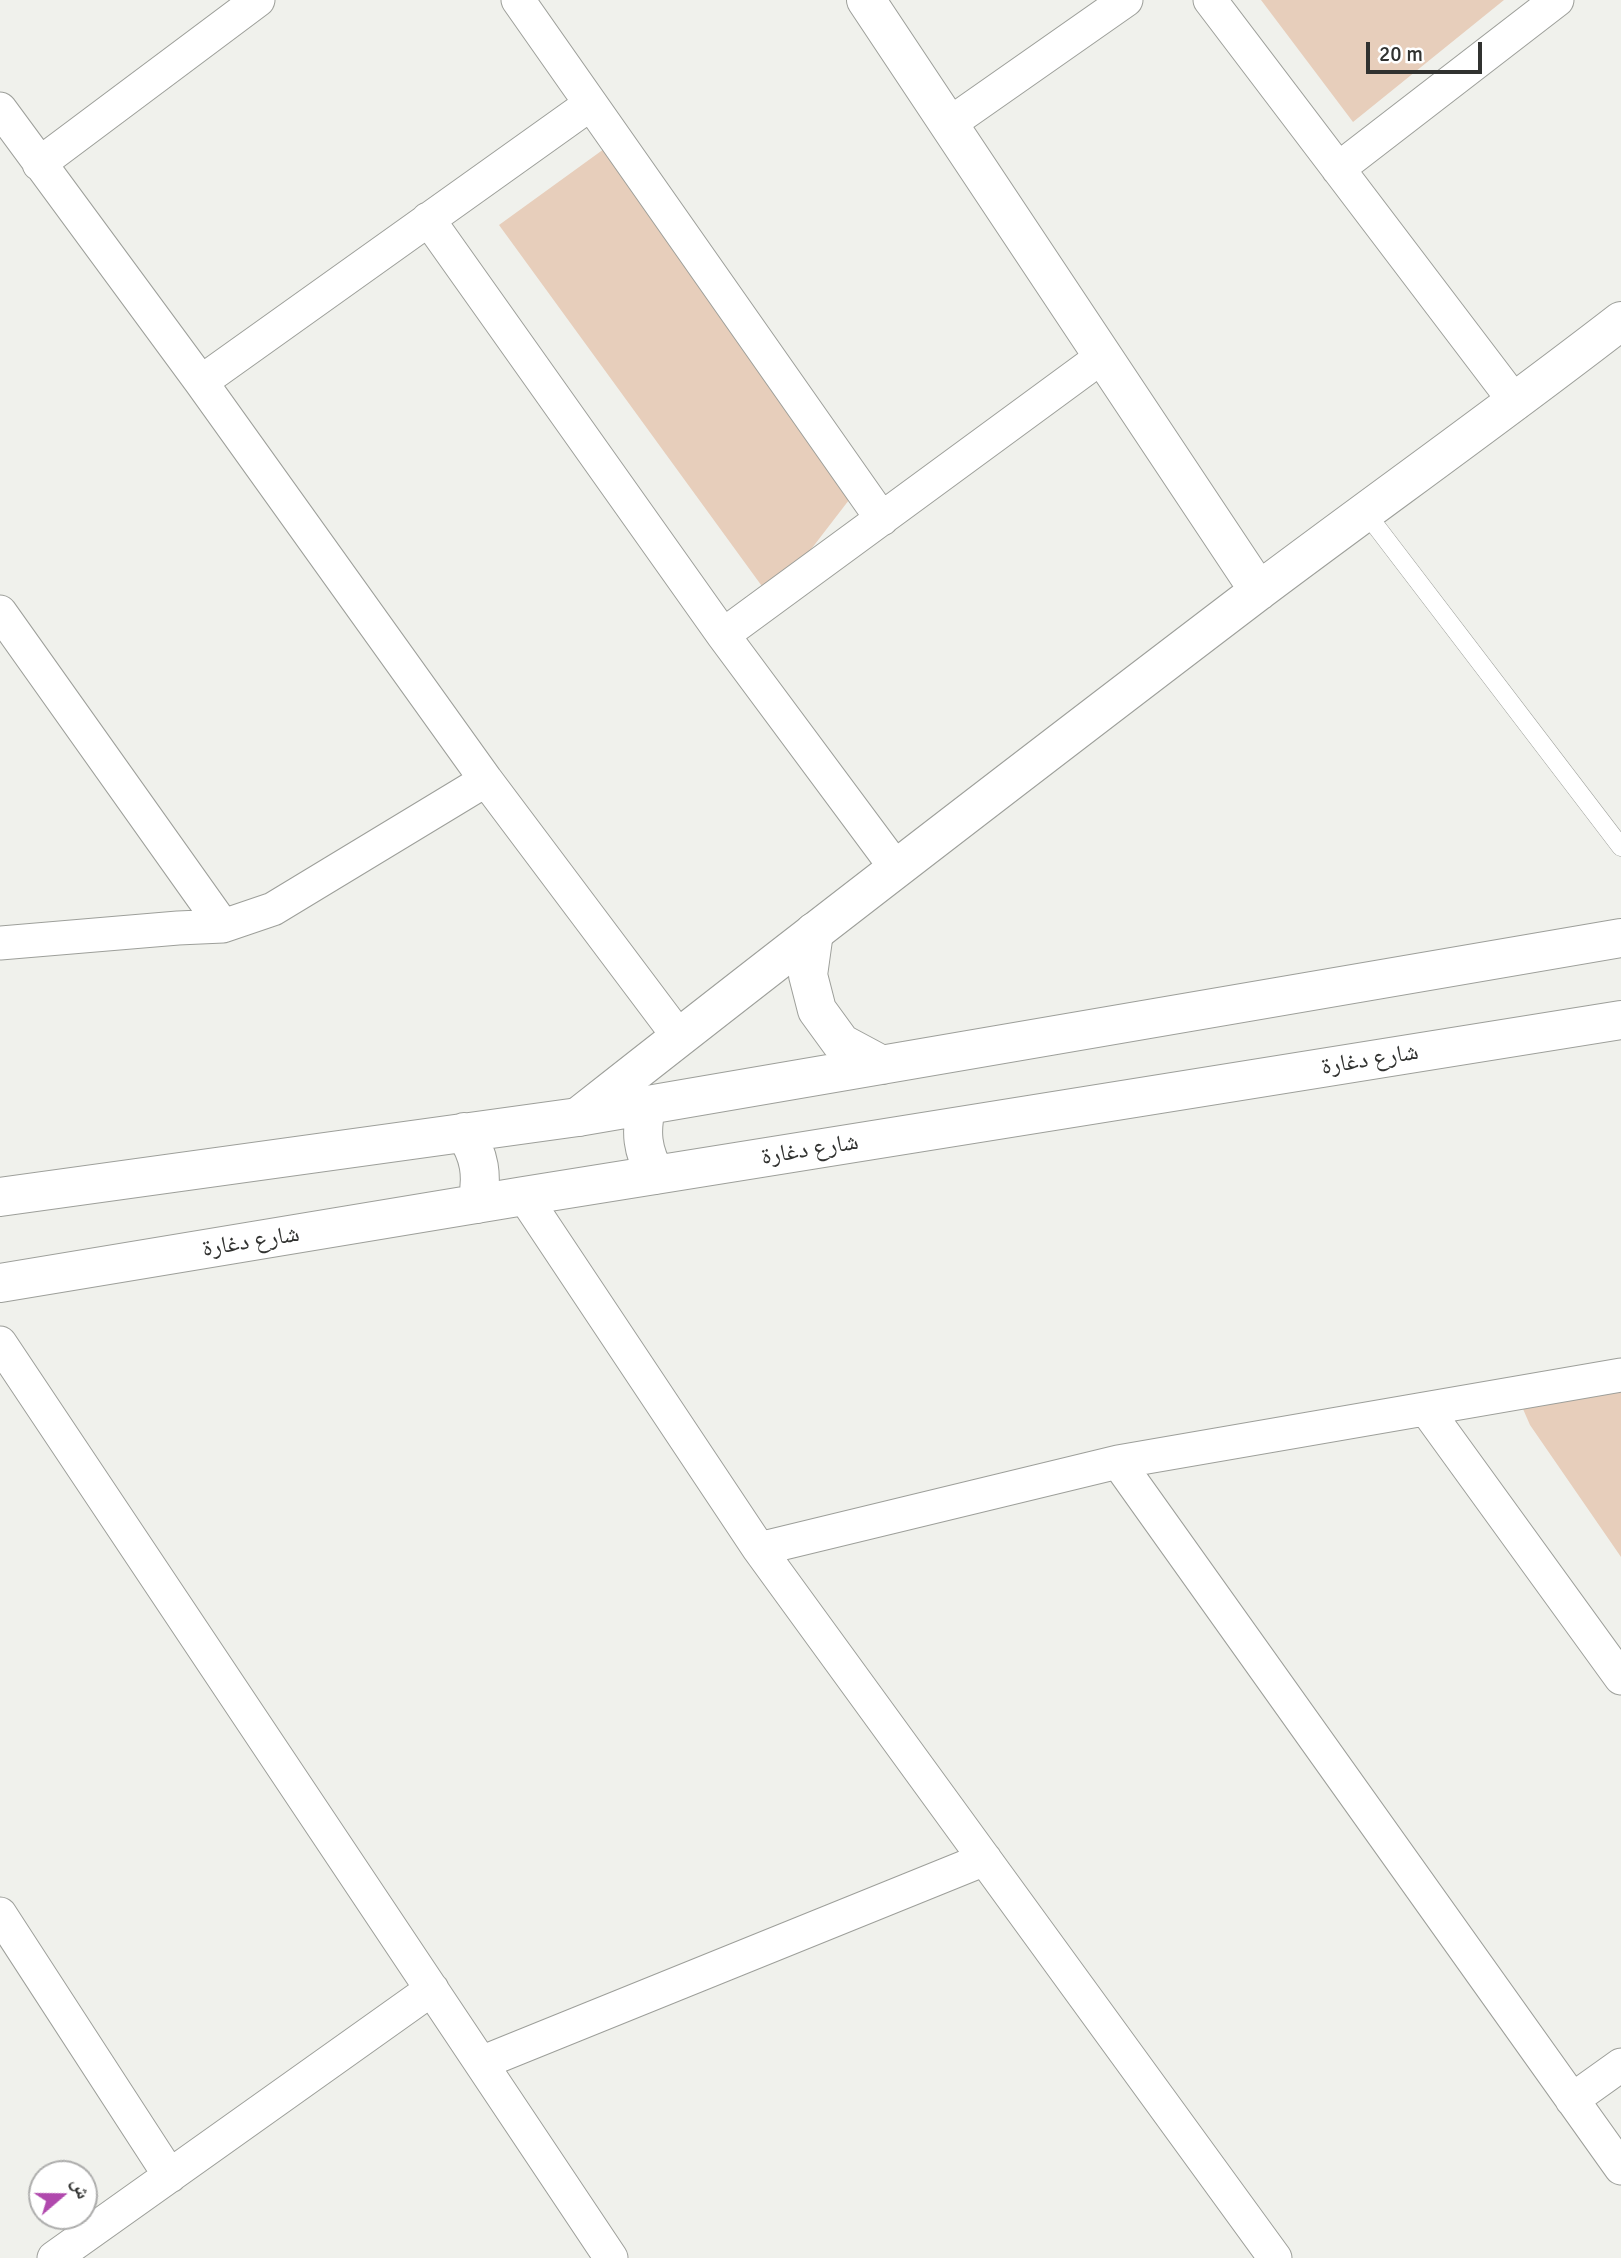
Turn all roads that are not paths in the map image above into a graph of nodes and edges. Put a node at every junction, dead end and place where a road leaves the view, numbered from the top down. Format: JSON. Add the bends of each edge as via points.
{"nodes":[{"id":1,"x":258,"y":0,"type":"edge"},
{"id":2,"x":517,"y":0,"type":"edge"},
{"id":3,"x":866,"y":0,"type":"edge"},
{"id":4,"x":1126,"y":0,"type":"edge"},
{"id":5,"x":1210,"y":0,"type":"edge"},
{"id":6,"x":1557,"y":0,"type":"edge"},
{"id":7,"x":589,"y":105,"type":"junction"},
{"id":8,"x":0,"y":109,"type":"edge"},
{"id":9,"x":949,"y":124,"type":"junction"},
{"id":10,"x":39,"y":164,"type":"junction"},
{"id":11,"x":1338,"y":169,"type":"junction"},
{"id":12,"x":428,"y":219,"type":"junction"},
{"id":13,"x":1621,"y":321,"type":"edge"},
{"id":14,"x":1103,"y":356,"type":"junction"},
{"id":15,"x":201,"y":382,"type":"junction"},
{"id":16,"x":1516,"y":403,"type":"junction"},
{"id":17,"x":1366,"y":513,"type":"junction"},
{"id":18,"x":882,"y":519,"type":"junction"},
{"id":19,"x":1259,"y":591,"type":"junction"},
{"id":20,"x":0,"y":612,"type":"edge"},
{"id":21,"x":723,"y":635,"type":"junction"},
{"id":22,"x":486,"y":780,"type":"junction"},
{"id":23,"x":1621,"y":847,"type":"edge"},
{"id":24,"x":897,"y":868,"type":"junction"},
{"id":25,"x":223,"y":926,"type":"junction"},
{"id":26,"x":814,"y":932,"type":"junction"},
{"id":27,"x":1621,"y":938,"type":"edge"},
{"id":28,"x":0,"y":943,"type":"edge"},
{"id":29,"x":1621,"y":1020,"type":"edge"},
{"id":30,"x":679,"y":1037,"type":"junction"},
{"id":31,"x":882,"y":1065,"type":"junction"},
{"id":32,"x":647,"y":1105,"type":"junction"},
{"id":33,"x":578,"y":1117,"type":"junction"},
{"id":34,"x":464,"y":1132,"type":"junction"},
{"id":35,"x":656,"y":1175,"type":"junction"},
{"id":36,"x":524,"y":1196,"type":"junction"},
{"id":37,"x":0,"y":1197,"type":"edge"},
{"id":38,"x":477,"y":1204,"type":"junction"},
{"id":39,"x":0,"y":1283,"type":"edge"},
{"id":40,"x":0,"y":1343,"type":"edge"},
{"id":41,"x":1621,"y":1375,"type":"edge"},
{"id":42,"x":1426,"y":1409,"type":"junction"},
{"id":43,"x":1118,"y":1462,"type":"junction"},
{"id":44,"x":759,"y":1549,"type":"junction"},
{"id":45,"x":1621,"y":1678,"type":"edge"},
{"id":46,"x":985,"y":1859,"type":"junction"},
{"id":47,"x":0,"y":1914,"type":"edge"},
{"id":48,"x":432,"y":1989,"type":"junction"},
{"id":49,"x":481,"y":2063,"type":"junction"},
{"id":50,"x":1621,"y":2065,"type":"edge"},
{"id":51,"x":1572,"y":2100,"type":"junction"},
{"id":52,"x":1621,"y":2168,"type":"edge"},
{"id":53,"x":170,"y":2176,"type":"junction"},
{"id":54,"x":597,"y":2253,"type":"edge"},
{"id":55,"x":54,"y":2258,"type":"edge"},
{"id":56,"x":1275,"y":2258,"type":"edge"}],
"edges":[{"from":1,"to":10,"type":"street"},
{"from":2,"to":7,"type":"street"},
{"from":3,"to":9,"type":"main road"},
{"from":4,"to":9,"type":"street"},
{"from":5,"to":11,"type":"street"},
{"from":6,"to":11,"type":"street"},
{"from":7,"to":12,"type":"street"},
{"from":7,"to":18,"type":"street"},
{"from":8,"to":10,"type":"street"},
{"from":9,"to":14,"type":"main road"},
{"from":10,"to":15,"type":"street"},
{"from":11,"to":16,"type":"street"},
{"from":12,"to":15,"type":"street"},
{"from":12,"to":21,"type":"street"},
{"from":13,"to":16,"type":"main road"},
{"from":14,"to":18,"type":"street"},
{"from":14,"to":19,"type":"main road"},
{"from":15,"to":22,"type":"street"},
{"from":16,"to":17,"type":"main road"},
{"from":17,"to":19,"type":"main road"},
{"from":17,"to":23,"type":"lane"},
{"from":18,"to":21,"type":"street"},
{"from":19,"to":24,"type":"main road"},
{"from":20,"to":25,"type":"street"},
{"from":21,"to":24,"type":"street"},
{"from":22,"to":25,"type":"street","via":[[273,909]]},
{"from":22,"to":30,"type":"street"},
{"from":24,"to":26,"type":"main road"},
{"from":25,"to":28,"type":"street"},
{"from":26,"to":30,"type":"main road"},
{"from":26,"to":31,"type":"main road","via":[[808,975],[817,1010],[841,1044]]},
{"from":27,"to":31,"type":"main road"},
{"from":29,"to":35,"type":"main road","name":"شارع دغارة"},
{"from":30,"to":33,"type":"main road"},
{"from":31,"to":32,"type":"main road"},
{"from":32,"to":33,"type":"main road"},
{"from":32,"to":35,"type":"main road","via":[[642,1140]]},
{"from":33,"to":34,"type":"main road"},
{"from":34,"to":37,"type":"main road"},
{"from":34,"to":38,"type":"main road","via":[[480,1165]]},
{"from":35,"to":36,"type":"main road","name":"شارع دغارة"},
{"from":36,"to":38,"type":"main road","name":"شارع دغارة"},
{"from":36,"to":44,"type":"street"},
{"from":38,"to":39,"type":"main road","name":"شارع دغارة"},
{"from":40,"to":48,"type":"street"},
{"from":41,"to":42,"type":"street"},
{"from":42,"to":43,"type":"street"},
{"from":42,"to":45,"type":"street"},
{"from":43,"to":44,"type":"street"},
{"from":43,"to":51,"type":"street"},
{"from":44,"to":46,"type":"street"},
{"from":46,"to":49,"type":"street"},
{"from":46,"to":56,"type":"street"},
{"from":47,"to":53,"type":"street"},
{"from":48,"to":49,"type":"street"},
{"from":48,"to":53,"type":"street"},
{"from":49,"to":54,"type":"street"},
{"from":50,"to":51,"type":"street"},
{"from":51,"to":52,"type":"street"},
{"from":53,"to":55,"type":"street"}]}
